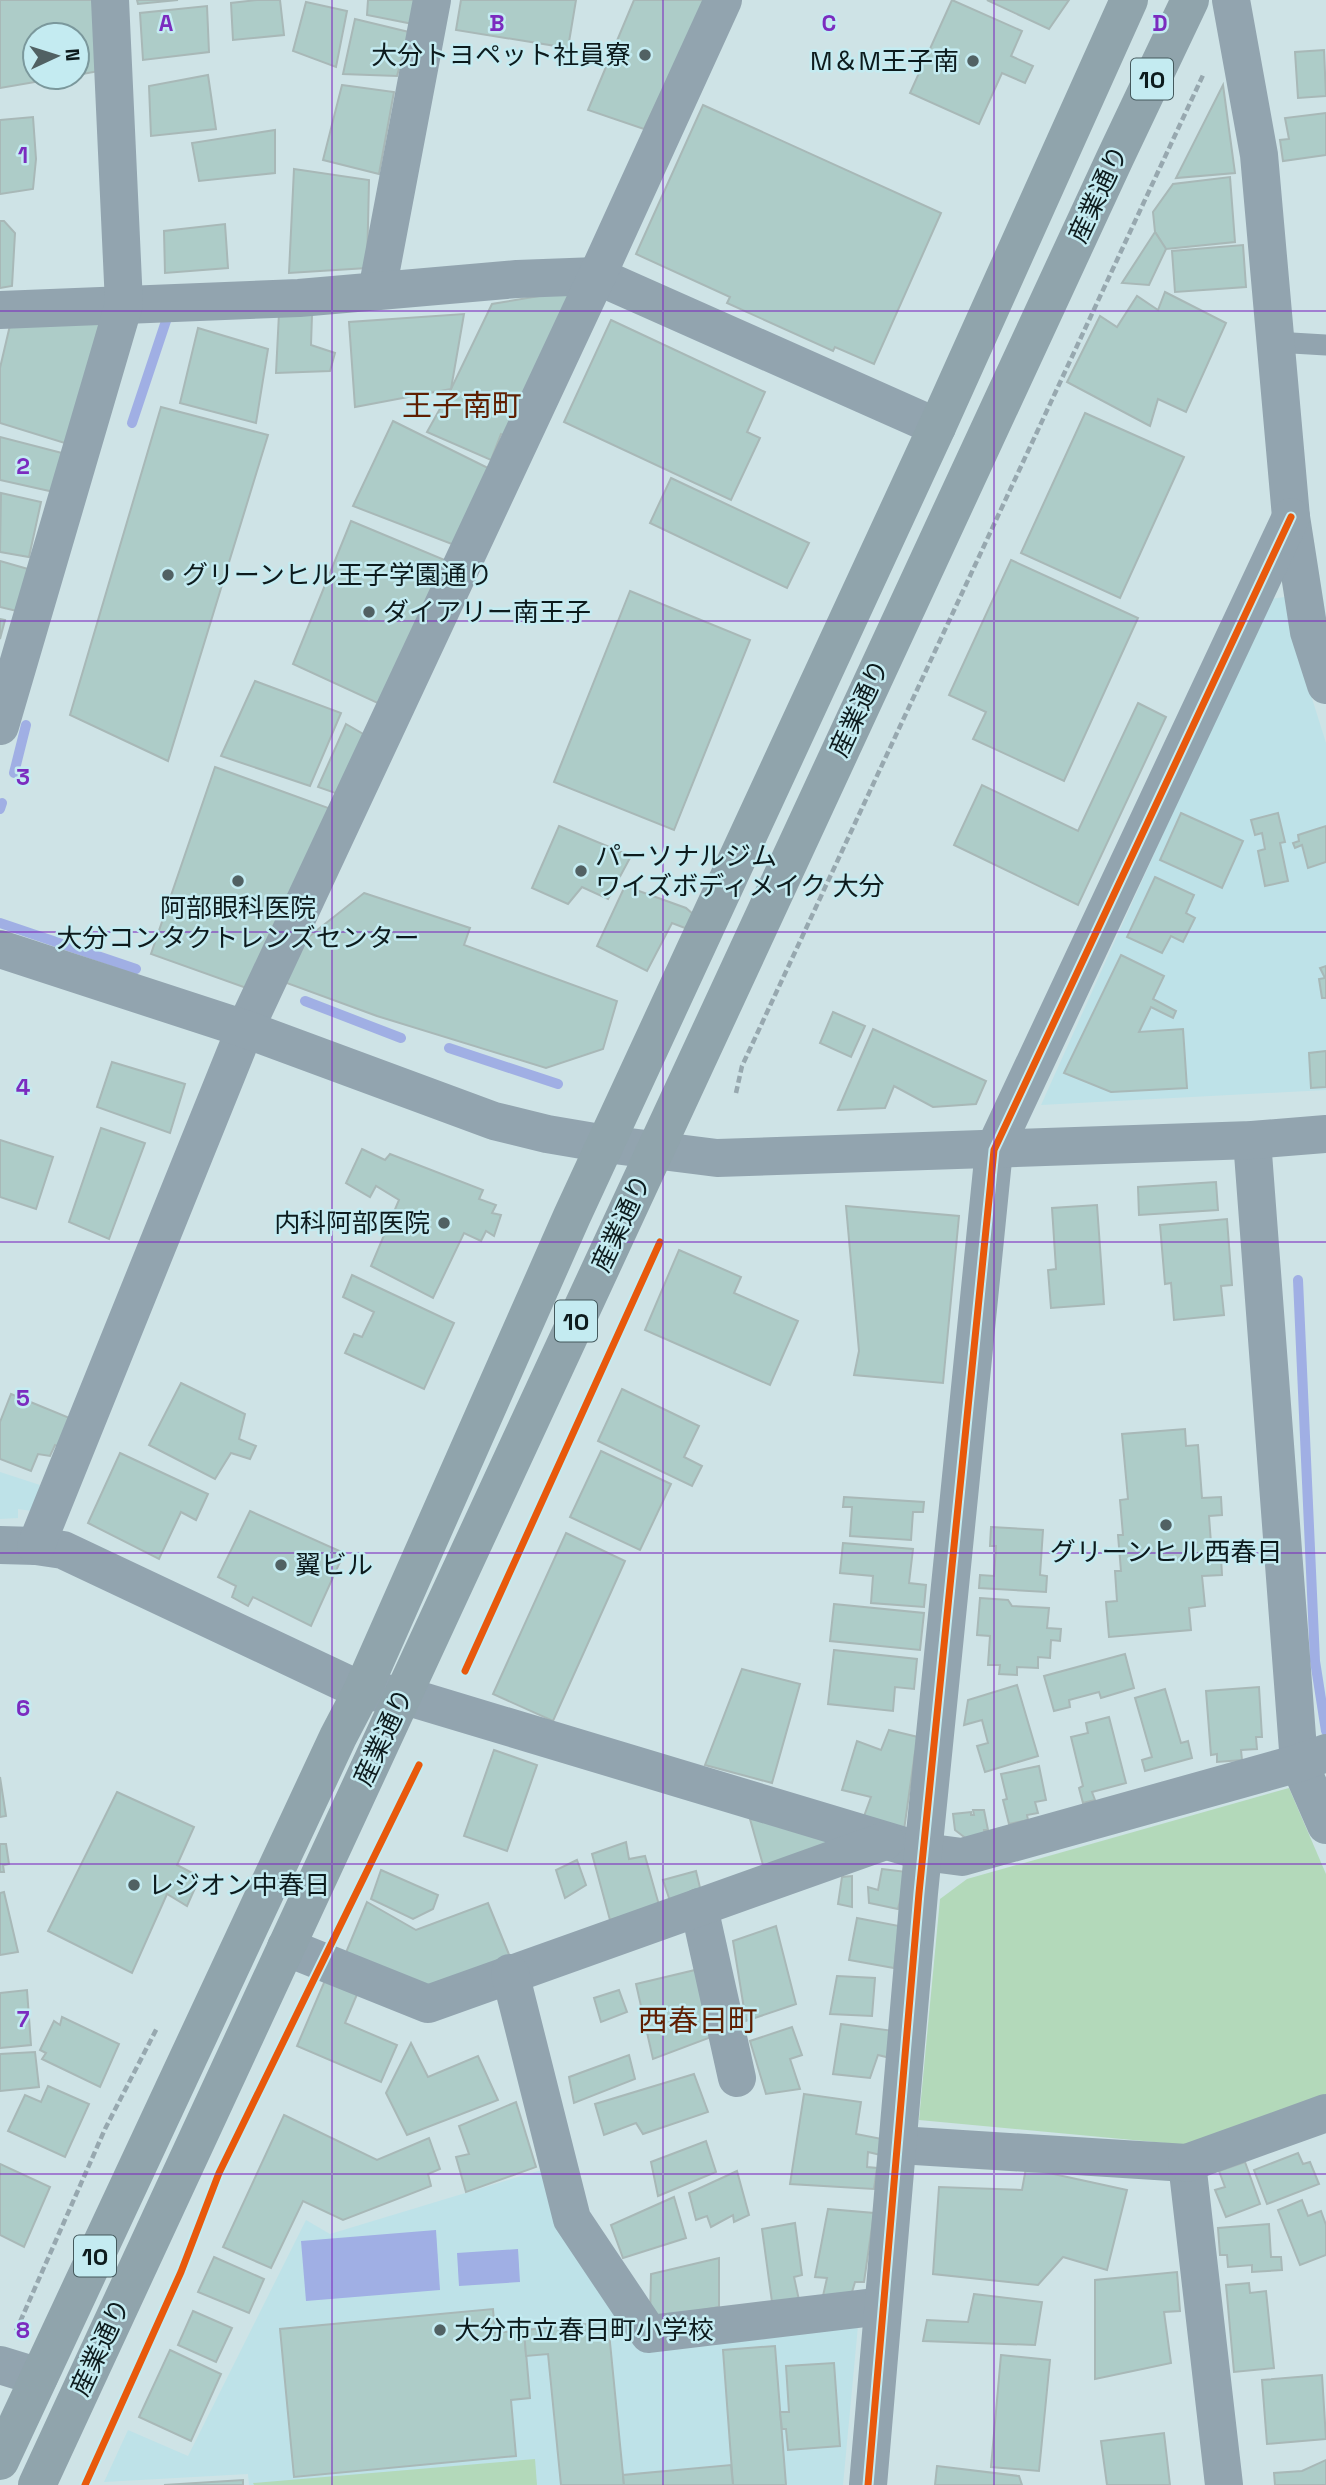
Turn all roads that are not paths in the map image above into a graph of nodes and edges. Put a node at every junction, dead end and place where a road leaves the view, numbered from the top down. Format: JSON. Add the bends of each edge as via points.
{"nodes":[{"id":1,"x":110,"y":0,"type":"edge"},
{"id":2,"x":432,"y":0,"type":"edge"},
{"id":3,"x":723,"y":0,"type":"edge"},
{"id":4,"x":1129,"y":0,"type":"edge"},
{"id":5,"x":1190,"y":0,"type":"edge"},
{"id":6,"x":1231,"y":0,"type":"edge"},
{"id":7,"x":597,"y":276,"type":"junction"},
{"id":8,"x":377,"y":291,"type":"junction"},
{"id":9,"x":124,"y":304,"type":"junction"},
{"id":10,"x":0,"y":310,"type":"edge"},
{"id":11,"x":1275,"y":342,"type":"junction"},
{"id":12,"x":1326,"y":345,"type":"edge"},
{"id":13,"x":937,"y":427,"type":"junction"},
{"id":14,"x":1290,"y":517,"type":"junction"},
{"id":15,"x":1317,"y":631,"type":"edge"},
{"id":16,"x":1326,"y":685,"type":"edge"},
{"id":17,"x":0,"y":726,"type":"edge"},
{"id":18,"x":0,"y":949,"type":"edge"},
{"id":19,"x":245,"y":1029,"type":"junction"},
{"id":20,"x":1326,"y":1135,"type":"edge"},
{"id":21,"x":1252,"y":1140,"type":"junction"},
{"id":22,"x":606,"y":1144,"type":"junction"},
{"id":23,"x":994,"y":1150,"type":"junction"},
{"id":24,"x":654,"y":1151,"type":"junction"},
{"id":25,"x":18,"y":1546,"type":"edge"},
{"id":26,"x":362,"y":1691,"type":"junction"},
{"id":27,"x":402,"y":1695,"type":"junction"},
{"id":28,"x":1313,"y":1758,"type":"edge"},
{"id":29,"x":1326,"y":1825,"type":"edge"},
{"id":30,"x":885,"y":1841,"type":"junction"},
{"id":31,"x":924,"y":1852,"type":"junction"},
{"id":32,"x":699,"y":1907,"type":"junction"},
{"id":33,"x":286,"y":1947,"type":"junction"},
{"id":34,"x":510,"y":1973,"type":"junction"},
{"id":35,"x":737,"y":2078,"type":"dead end"},
{"id":36,"x":1326,"y":2113,"type":"edge"},
{"id":37,"x":899,"y":2145,"type":"junction"},
{"id":38,"x":1187,"y":2163,"type":"junction"},
{"id":39,"x":883,"y":2306,"type":"junction"},
{"id":40,"x":5,"y":2352,"type":"edge"},
{"id":41,"x":39,"y":2377,"type":"junction"},
{"id":42,"x":0,"y":2461,"type":"edge"},
{"id":43,"x":37,"y":2485,"type":"edge"},
{"id":44,"x":868,"y":2485,"type":"edge"},
{"id":45,"x":1224,"y":2485,"type":"edge"}],
"edges":[{"from":1,"to":9,"type":"street"},
{"from":2,"to":8,"type":"street"},
{"from":3,"to":7,"type":"street"},
{"from":4,"to":13,"type":"highway","name":"産業通り","number":"10"},
{"from":5,"to":24,"type":"highway","name":"産業通り","number":"10"},
{"from":6,"to":11,"type":"street","via":[[1259,155]]},
{"from":7,"to":8,"type":"street"},
{"from":7,"to":13,"type":"street"},
{"from":7,"to":19,"type":"street"},
{"from":8,"to":9,"type":"street"},
{"from":9,"to":10,"type":"street"},
{"from":9,"to":17,"type":"street"},
{"from":11,"to":12,"type":"lane"},
{"from":11,"to":14,"type":"street"},
{"from":13,"to":22,"type":"highway","name":"産業通り","number":"10"},
{"from":14,"to":15,"type":"street"},
{"from":14,"to":23,"type":"street"},
{"from":15,"to":16,"type":"street"},
{"from":18,"to":19,"type":"street"},
{"from":19,"to":22,"type":"street","via":[[494,1121]]},
{"from":19,"to":25,"type":"street"},
{"from":20,"to":21,"type":"street"},
{"from":21,"to":23,"type":"street"},
{"from":21,"to":28,"type":"street"},
{"from":22,"to":24,"type":"street"},
{"from":22,"to":26,"type":"highway","name":"産業通り","number":"10"},
{"from":23,"to":24,"type":"street","via":[[717,1158]]},
{"from":23,"to":31,"type":"street"},
{"from":24,"to":27,"type":"highway","name":"産業通り","number":"10"},
{"from":25,"to":26,"type":"street","via":[[63,1550]]},
{"from":26,"to":27,"type":"street"},
{"from":26,"to":41,"type":"highway","name":"産業通り","number":"10"},
{"from":27,"to":30,"type":"street"},
{"from":27,"to":33,"type":"highway","name":"産業通り","number":"10"},
{"from":28,"to":29,"type":"street"},
{"from":28,"to":31,"type":"street","via":[[962,1857]]},
{"from":30,"to":31,"type":"street"},
{"from":30,"to":32,"type":"street"},
{"from":31,"to":37,"type":"street"},
{"from":32,"to":34,"type":"street"},
{"from":32,"to":35,"type":"street"},
{"from":33,"to":34,"type":"street","via":[[428,2004]]},
{"from":33,"to":43,"type":"highway","name":"産業通り","number":"10"},
{"from":34,"to":39,"type":"street","via":[[572,2219],[649,2334]]},
{"from":36,"to":38,"type":"street"},
{"from":37,"to":38,"type":"street"},
{"from":37,"to":39,"type":"street"},
{"from":38,"to":45,"type":"street"},
{"from":39,"to":44,"type":"street"},
{"from":40,"to":41,"type":"street"},
{"from":41,"to":42,"type":"highway","name":"産業通り","number":"10"}]}
